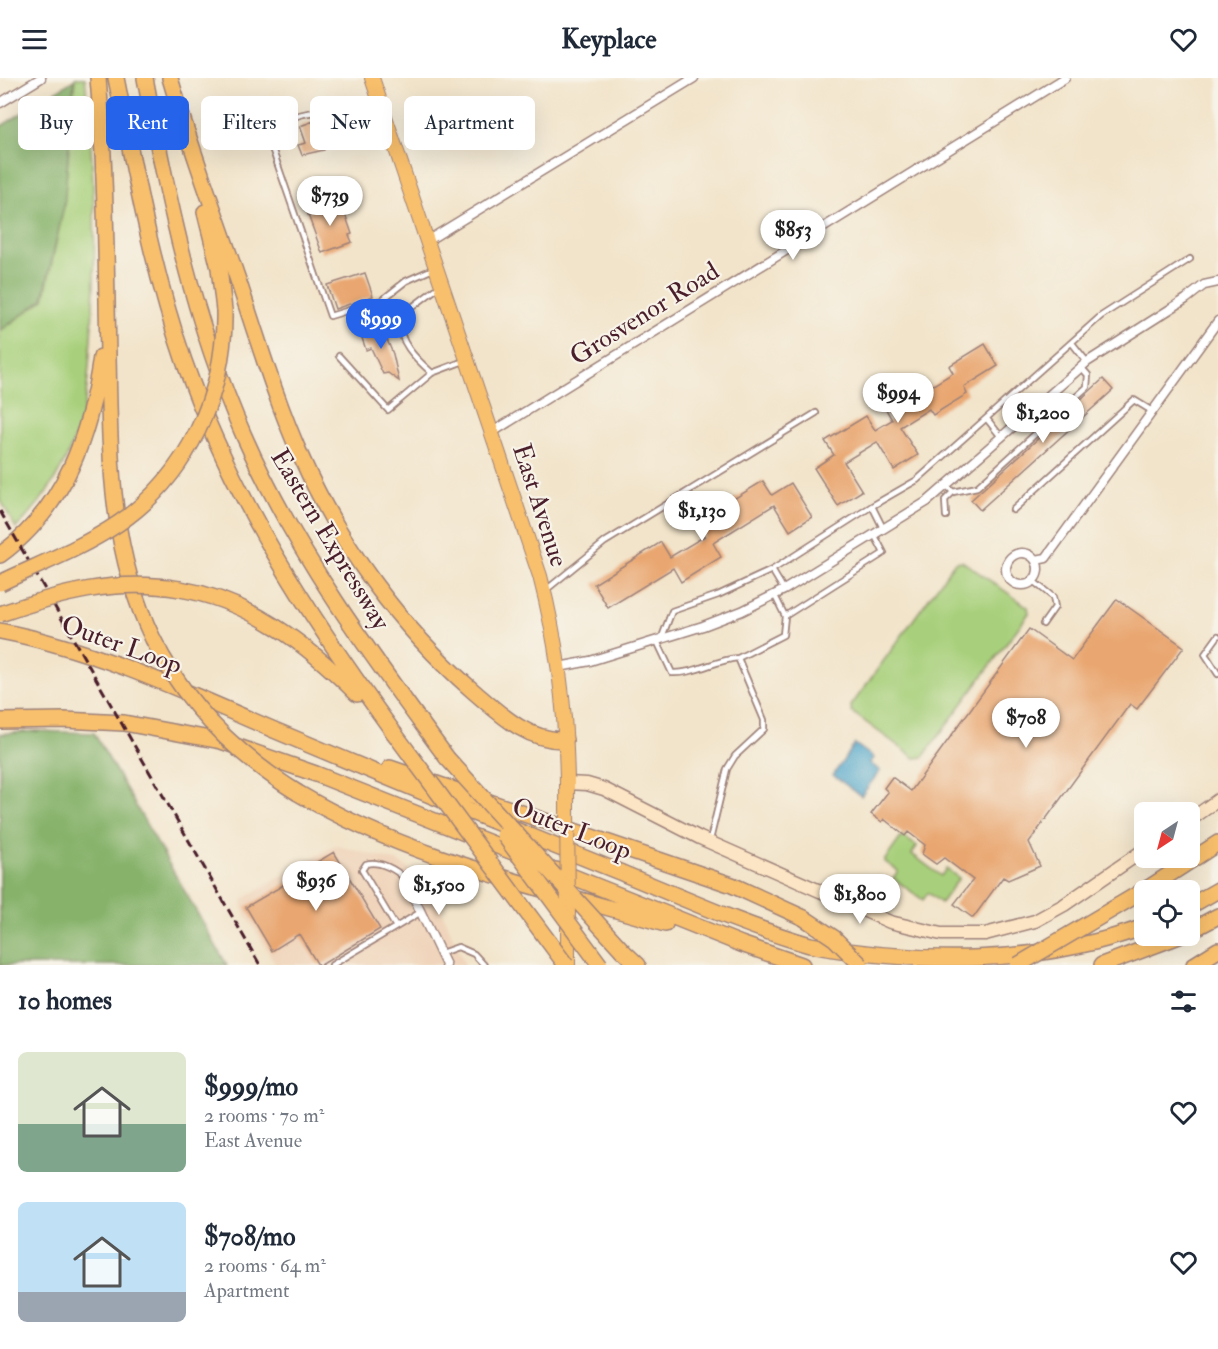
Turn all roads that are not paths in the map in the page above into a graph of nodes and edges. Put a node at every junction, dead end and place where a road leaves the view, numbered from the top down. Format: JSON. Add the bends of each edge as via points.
{"nodes":[{"id":1,"x":41,"y":78,"type":"edge"},
{"id":2,"x":98,"y":78,"type":"edge"},
{"id":3,"x":116,"y":78,"type":"edge"},
{"id":4,"x":145,"y":78,"type":"edge"},
{"id":5,"x":170,"y":78,"type":"edge"},
{"id":6,"x":372,"y":78,"type":"edge"},
{"id":7,"x":694,"y":78,"type":"edge"},
{"id":8,"x":1065,"y":78,"type":"edge"},
{"id":9,"x":176,"y":96,"type":"edge"},
{"id":10,"x":378,"y":96,"type":"edge"},
{"id":11,"x":0,"y":103,"type":"edge"},
{"id":12,"x":310,"y":112,"type":"edge"},
{"id":13,"x":189,"y":135,"type":"edge"},
{"id":14,"x":392,"y":138,"type":"edge"},
{"id":15,"x":189,"y":147,"type":"edge"},
{"id":16,"x":428,"y":242,"type":"junction"},
{"id":17,"x":1190,"y":259,"type":"dead end"},
{"id":18,"x":436,"y":268,"type":"junction"},
{"id":19,"x":1218,"y":282,"type":"edge"},
{"id":20,"x":442,"y":284,"type":"junction"},
{"id":21,"x":107,"y":291,"type":"junction"},
{"id":22,"x":1218,"y":321,"type":"edge"},
{"id":23,"x":1072,"y":343,"type":"junction"},
{"id":24,"x":339,"y":356,"type":"dead end"},
{"id":25,"x":467,"y":360,"type":"junction"},
{"id":26,"x":1084,"y":365,"type":"junction"},
{"id":27,"x":432,"y":373,"type":"junction"},
{"id":28,"x":1152,"y":411,"type":"junction"},
{"id":29,"x":816,"y":413,"type":"dead end"},
{"id":30,"x":987,"y":419,"type":"junction"},
{"id":31,"x":491,"y":433,"type":"junction"},
{"id":32,"x":1002,"y":438,"type":"junction"},
{"id":33,"x":950,"y":489,"type":"junction"},
{"id":34,"x":872,"y":506,"type":"junction"},
{"id":35,"x":1013,"y":510,"type":"dead end"},
{"id":36,"x":946,"y":516,"type":"dead end"},
{"id":37,"x":884,"y":528,"type":"junction"},
{"id":38,"x":874,"y":534,"type":"junction"},
{"id":39,"x":0,"y":555,"type":"edge"},
{"id":40,"x":1036,"y":560,"type":"junction"},
{"id":41,"x":772,"y":570,"type":"junction"},
{"id":42,"x":1032,"y":581,"type":"junction"},
{"id":43,"x":0,"y":583,"type":"edge"},
{"id":44,"x":783,"y":590,"type":"junction"},
{"id":45,"x":544,"y":592,"type":"junction"},
{"id":46,"x":774,"y":594,"type":"junction"},
{"id":47,"x":0,"y":614,"type":"edge"},
{"id":48,"x":785,"y":616,"type":"junction"},
{"id":49,"x":1043,"y":624,"type":"dead end"},
{"id":50,"x":0,"y":630,"type":"edge"},
{"id":51,"x":1218,"y":636,"type":"edge"},
{"id":52,"x":659,"y":640,"type":"junction"},
{"id":53,"x":738,"y":658,"type":"junction"},
{"id":54,"x":559,"y":667,"type":"junction"},
{"id":55,"x":1218,"y":674,"type":"edge"},
{"id":56,"x":244,"y":717,"type":"junction"},
{"id":57,"x":0,"y":721,"type":"edge"},
{"id":58,"x":394,"y":733,"type":"junction"},
{"id":59,"x":565,"y":740,"type":"junction"},
{"id":60,"x":447,"y":758,"type":"junction"},
{"id":61,"x":567,"y":783,"type":"junction"},
{"id":62,"x":1218,"y":800,"type":"edge"},
{"id":63,"x":1200,"y":813,"type":"edge"},
{"id":64,"x":710,"y":842,"type":"junction"},
{"id":65,"x":1218,"y":843,"type":"edge"},
{"id":66,"x":1134,"y":857,"type":"edge"},
{"id":67,"x":405,"y":879,"type":"joint"},
{"id":68,"x":1218,"y":890,"type":"edge"},
{"id":69,"x":1200,"y":900,"type":"edge"},
{"id":70,"x":422,"y":912,"type":"junction"},
{"id":71,"x":1218,"y":916,"type":"edge"},
{"id":72,"x":1200,"y":926,"type":"edge"},
{"id":73,"x":396,"y":927,"type":"junction"},
{"id":74,"x":1134,"y":930,"type":"edge"},
{"id":75,"x":1152,"y":946,"type":"edge"},
{"id":76,"x":1218,"y":950,"type":"edge"},
{"id":77,"x":761,"y":952,"type":"junction"},
{"id":78,"x":441,"y":953,"type":"junction"},
{"id":79,"x":332,"y":965,"type":"edge"},
{"id":80,"x":446,"y":965,"type":"edge"},
{"id":81,"x":484,"y":965,"type":"edge"},
{"id":82,"x":567,"y":965,"type":"edge"},
{"id":83,"x":600,"y":965,"type":"edge"},
{"id":84,"x":638,"y":965,"type":"edge"},
{"id":85,"x":802,"y":965,"type":"edge"},
{"id":86,"x":861,"y":965,"type":"edge"},
{"id":87,"x":1018,"y":965,"type":"edge"},
{"id":88,"x":1102,"y":965,"type":"edge"},
{"id":89,"x":1194,"y":965,"type":"edge"}],
"edges":[{"from":1,"to":11,"type":"street"},
{"from":2,"to":21,"type":"highway"},
{"from":3,"to":58,"type":"highway","name":"Eastern Expressway","via":[[160,284],[184,361],[213,434],[246,506],[285,574]]},
{"from":4,"to":60,"type":"highway","name":"Eastern Expressway","via":[[184,266],[214,362],[244,436],[319,577]]},
{"from":5,"to":9,"type":"highway"},
{"from":6,"to":10,"type":"main road","name":"East Avenue"},
{"from":7,"to":16,"type":"street"},
{"from":8,"to":31,"type":"street","name":"Grosvenor Road"},
{"from":12,"to":18,"type":"lane","via":[[290,118],[271,135],[273,151],[330,316],[382,300],[406,281]]},
{"from":13,"to":59,"type":"highway","via":[[283,411],[308,473],[346,541],[391,605],[464,683],[523,730],[541,738]]},
{"from":14,"to":16,"type":"main road","name":"East Avenue"},
{"from":15,"to":43,"type":"highway","bridge":true,"via":[[217,260],[224,310],[221,357],[210,401],[193,441],[166,479],[136,509],[106,531]]},
{"from":16,"to":18,"type":"main road","name":"East Avenue"},
{"from":17,"to":23,"type":"lane","via":[[1101,316]]},
{"from":18,"to":20,"type":"main road","name":"East Avenue"},
{"from":19,"to":26,"type":"street","via":[[1204,285]]},
{"from":20,"to":25,"type":"main road","name":"East Avenue"},
{"from":20,"to":27,"type":"lane","via":[[399,318],[411,355]]},
{"from":21,"to":39,"type":"highway","via":[[96,389],[80,451],[47,508]]},
{"from":21,"to":77,"type":"highway","bridge":true,"via":[[110,454],[116,518],[131,588],[177,681],[217,729],[298,793],[353,822],[449,860]]},
{"from":22,"to":28,"type":"street"},
{"from":23,"to":26,"type":"lane"},
{"from":23,"to":30,"type":"lane"},
{"from":24,"to":27,"type":"lane","via":[[388,410]]},
{"from":25,"to":27,"type":"lane"},
{"from":25,"to":31,"type":"main road","name":"East Avenue"},
{"from":26,"to":32,"type":"street"},
{"from":26,"to":33,"type":"lane","via":[[1087,387],[977,487]]},
{"from":28,"to":35,"type":"lane","via":[[1134,400]]},
{"from":28,"to":40,"type":"street","via":[[1046,558]]},
{"from":29,"to":45,"type":"lane","via":[[605,542]]},
{"from":30,"to":32,"type":"lane"},
{"from":30,"to":34,"type":"lane","via":[[917,480]]},
{"from":31,"to":45,"type":"main road","name":"East Avenue"},
{"from":32,"to":33,"type":"street"},
{"from":33,"to":36,"type":"lane","via":[[945,500]]},
{"from":33,"to":37,"type":"street"},
{"from":34,"to":37,"type":"lane"},
{"from":34,"to":41,"type":"lane"},
{"from":37,"to":38,"type":"street"},
{"from":38,"to":44,"type":"street"},
{"from":38,"to":48,"type":"lane","via":[[884,553]]},
{"from":40,"to":42,"type":"street","via":[[1039,569]]},
{"from":40,"to":42,"type":"street","via":[[1028,553],[1018,553],[1007,563],[1007,573],[1013,582],[1023,585]]},
{"from":41,"to":44,"type":"lane"},
{"from":41,"to":52,"type":"lane","via":[[672,611]]},
{"from":42,"to":49,"type":"lane","via":[[1053,597],[1055,607]]},
{"from":44,"to":46,"type":"street"},
{"from":45,"to":54,"type":"main road","name":"East Avenue"},
{"from":46,"to":48,"type":"lane"},
{"from":46,"to":52,"type":"street","via":[[723,619]]},
{"from":47,"to":58,"type":"highway","bridge":true,"via":[[58,594],[132,584],[180,589],[225,601],[285,632],[338,676]]},
{"from":48,"to":53,"type":"lane","via":[[783,635]]},
{"from":50,"to":56,"type":"highway","name":"Outer Loop","via":[[96,658]]},
{"from":51,"to":55,"type":"lane","via":[[1205,654]]},
{"from":52,"to":53,"type":"lane","via":[[672,673]]},
{"from":52,"to":54,"type":"street"},
{"from":53,"to":64,"type":"lane","via":[[764,720],[764,729],[727,769]]},
{"from":54,"to":59,"type":"main road","name":"East Avenue"},
{"from":56,"to":74,"type":"highway","name":"Outer Loop","via":[[470,813],[775,934],[871,958],[941,965],[1010,961],[1070,951]]},
{"from":56,"to":86,"type":"highway","bridge":true,"via":[[732,885],[804,918],[834,938]]},
{"from":57,"to":77,"type":"highway","name":"Outer Loop","via":[[124,723],[221,741],[279,759]]},
{"from":58,"to":82,"type":"highway","name":"Eastern Expressway","bridge":true},
{"from":59,"to":61,"type":"main road","name":"East Avenue"},
{"from":60,"to":83,"type":"highway","name":"Eastern Expressway","bridge":true},
{"from":60,"to":84,"type":"highway","bridge":true},
{"from":61,"to":64,"type":"street","via":[[604,789]]},
{"from":61,"to":82,"type":"main road","name":"East Avenue","bridge":true},
{"from":62,"to":63,"type":"street"},
{"from":64,"to":66,"type":"street","via":[[896,924],[928,933],[963,935],[1000,931],[1035,921]]},
{"from":65,"to":87,"type":"highway","bridge":true},
{"from":67,"to":70,"type":"street"},
{"from":67,"to":73,"type":"lane","via":[[374,862],[362,870]]},
{"from":68,"to":69,"type":"highway"},
{"from":70,"to":73,"type":"lane"},
{"from":70,"to":78,"type":"street"},
{"from":71,"to":72,"type":"highway"},
{"from":73,"to":79,"type":"lane"},
{"from":75,"to":88,"type":"highway"},
{"from":76,"to":89,"type":"highway"},
{"from":77,"to":85,"type":"highway","name":"Outer Loop"},
{"from":78,"to":80,"type":"street"},
{"from":78,"to":81,"type":"lane","via":[[458,946]]}]}
